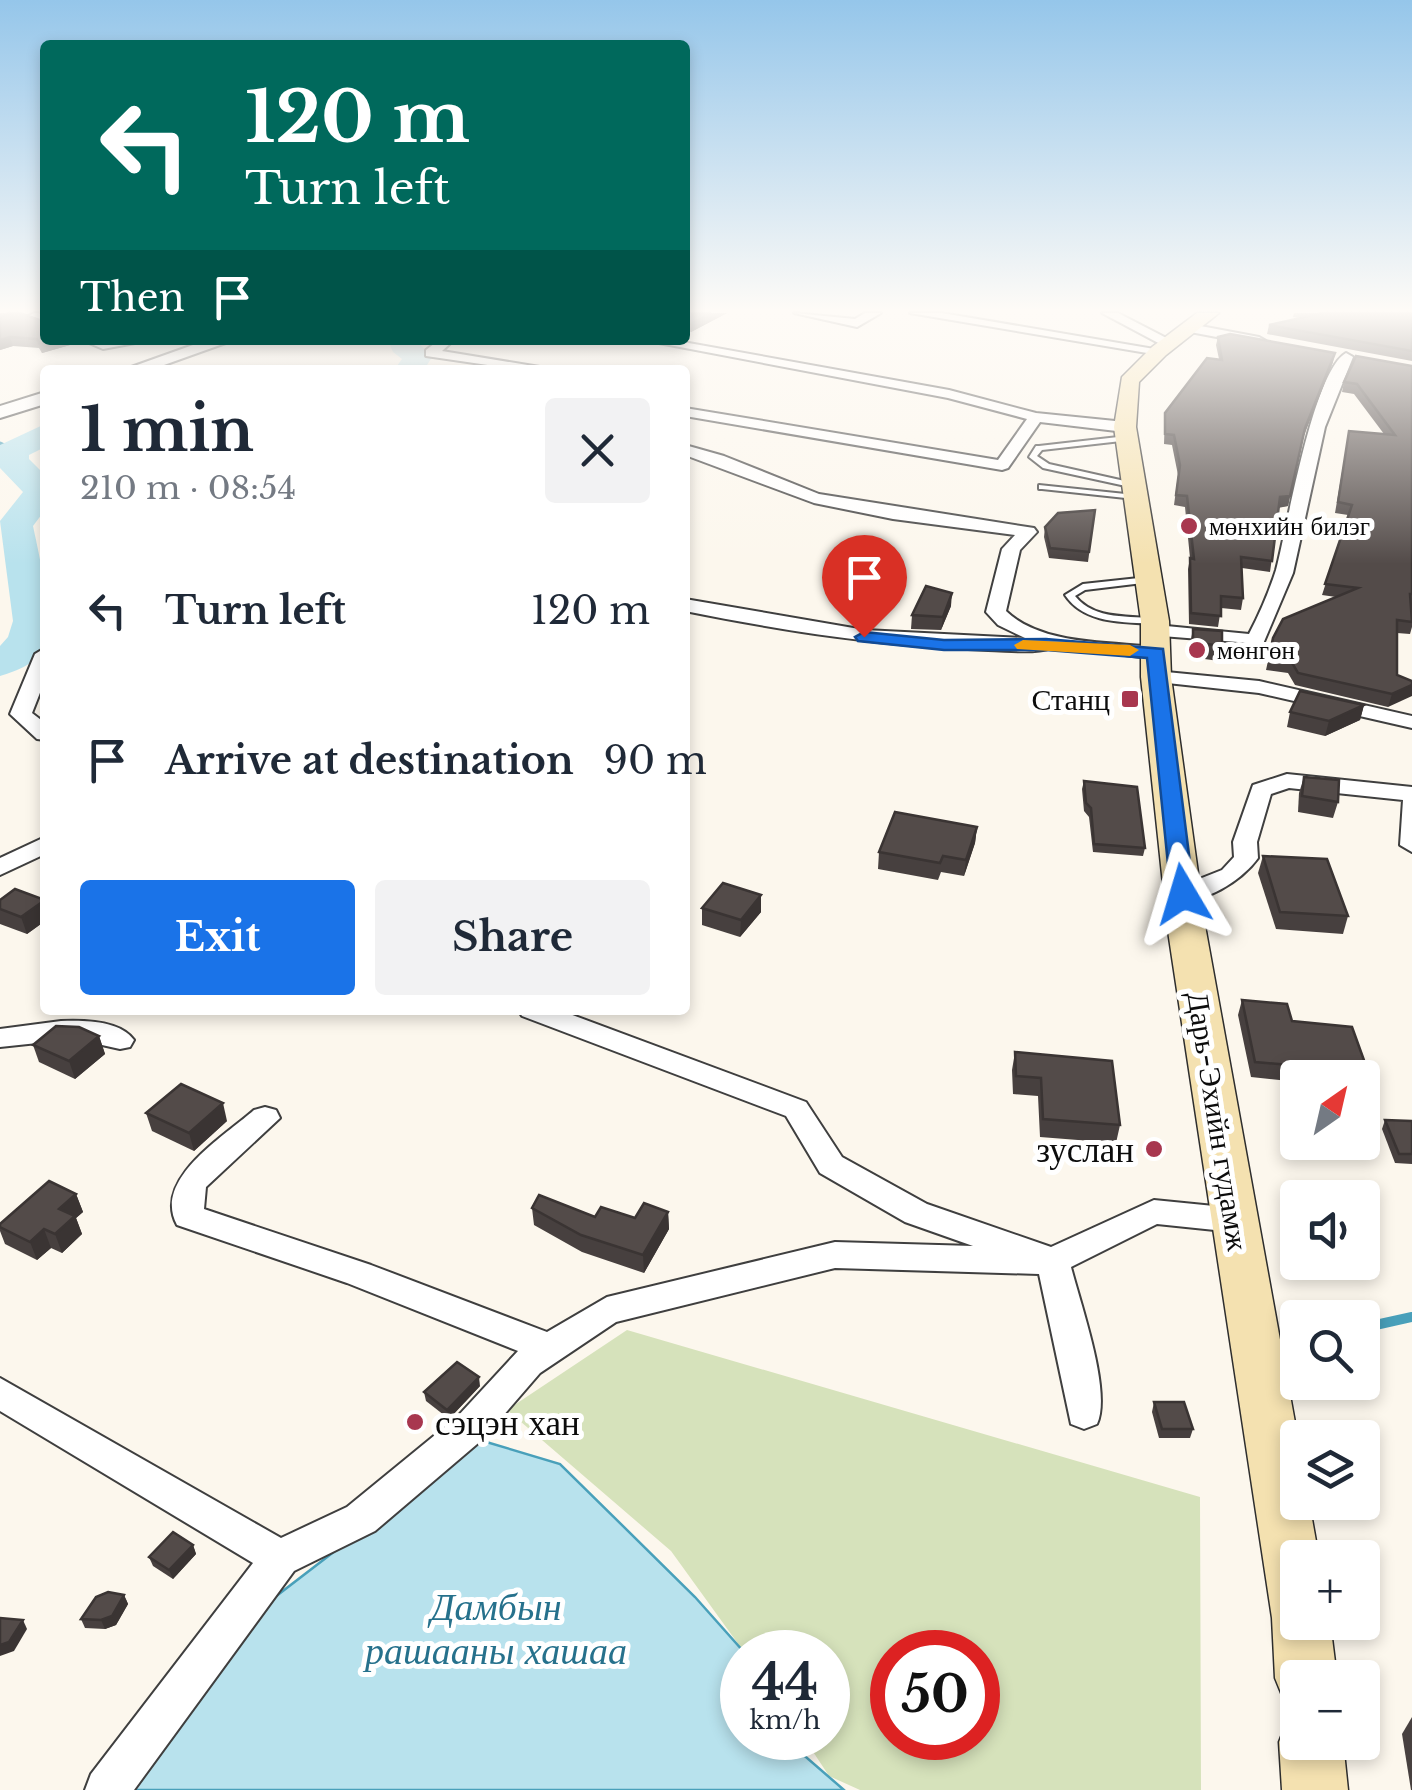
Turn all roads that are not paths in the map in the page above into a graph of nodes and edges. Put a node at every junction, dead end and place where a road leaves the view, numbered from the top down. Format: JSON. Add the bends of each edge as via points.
{"nodes":[{"id":1,"x":959,"y":397,"type":"edge"},
{"id":2,"x":1128,"y":397,"type":"edge"},
{"id":3,"x":1332,"y":397,"type":"edge"},
{"id":4,"x":40,"y":400,"type":"edge"},
{"id":5,"x":0,"y":412,"type":"edge"},
{"id":6,"x":690,"y":413,"type":"edge"},
{"id":7,"x":1036,"y":417,"type":"junction"},
{"id":8,"x":1126,"y":432,"type":"junction"},
{"id":9,"x":690,"y":451,"type":"edge"},
{"id":10,"x":1042,"y":487,"type":"dead end"},
{"id":11,"x":1135,"y":492,"type":"junction"},
{"id":12,"x":1148,"y":580,"type":"junction"},
{"id":13,"x":690,"y":606,"type":"edge"},
{"id":14,"x":1156,"y":646,"type":"junction"},
{"id":15,"x":1100,"y":647,"type":"junction"},
{"id":16,"x":40,"y":666,"type":"edge"},
{"id":17,"x":1412,"y":722,"type":"edge"},
{"id":18,"x":40,"y":730,"type":"edge"},
{"id":19,"x":1412,"y":794,"type":"edge"},
{"id":20,"x":1412,"y":803,"type":"edge"},
{"id":21,"x":1412,"y":845,"type":"edge"},
{"id":22,"x":40,"y":847,"type":"edge"},
{"id":23,"x":0,"y":868,"type":"edge"},
{"id":24,"x":1183,"y":894,"type":"junction"},
{"id":25,"x":545,"y":1015,"type":"edge"},
{"id":26,"x":0,"y":1038,"type":"edge"},
{"id":27,"x":120,"y":1040,"type":"dead end"},
{"id":28,"x":264,"y":1118,"type":"dead end"},
{"id":29,"x":1234,"y":1220,"type":"junction"},
{"id":30,"x":1053,"y":1262,"type":"junction"},
{"id":31,"x":552,"y":1349,"type":"junction"},
{"id":32,"x":0,"y":1393,"type":"edge"},
{"id":33,"x":1084,"y":1413,"type":"dead end"},
{"id":34,"x":1287,"y":1540,"type":"edge"},
{"id":35,"x":280,"y":1558,"type":"junction"},
{"id":36,"x":1312,"y":1760,"type":"edge"},
{"id":37,"x":108,"y":1790,"type":"edge"},
{"id":38,"x":1314,"y":1790,"type":"edge"}],
"edges":[{"from":1,"to":7,"type":"street"},
{"from":2,"to":8,"type":"main road","name":"Дарь-Эхийн гудамж"},
{"from":3,"to":14,"type":"street","via":[[1320,417],[1282,582],[1256,640]]},
{"from":4,"to":5,"type":"street"},
{"from":6,"to":7,"type":"street","via":[[1002,464]]},
{"from":7,"to":8,"type":"street"},
{"from":8,"to":11,"type":"main road","name":"Дарь-Эхийн гудамж"},
{"from":8,"to":11,"type":"lane","via":[[1040,448],[1034,457]]},
{"from":9,"to":15,"type":"street","via":[[816,499],[1028,532],[1011,549],[996,612],[1020,629]]},
{"from":10,"to":11,"type":"lane"},
{"from":11,"to":12,"type":"main road","name":"Дарь-Эхийн гудамж"},
{"from":12,"to":14,"type":"main road","name":"Дарь-Эхийн гудамж"},
{"from":12,"to":14,"type":"lane","via":[[1070,594],[1083,610],[1115,618]]},
{"from":13,"to":15,"type":"street","via":[[864,637]]},
{"from":14,"to":15,"type":"street"},
{"from":14,"to":17,"type":"street","via":[[1259,687]]},
{"from":14,"to":24,"type":"main road","name":"Дарь-Эхийн гудамж"},
{"from":16,"to":18,"type":"street","via":[[21,714]]},
{"from":19,"to":24,"type":"street","via":[[1306,782],[1260,790],[1246,858],[1231,875]]},
{"from":20,"to":21,"type":"street"},
{"from":22,"to":23,"type":"street"},
{"from":24,"to":29,"type":"main road","name":"Дарь-Эхийн гудамж"},
{"from":25,"to":30,"type":"street","via":[[796,1109],[831,1165],[916,1213]]},
{"from":26,"to":27,"type":"street","via":[[60,1027],[99,1030]]},
{"from":28,"to":31,"type":"street","via":[[191,1182],[188,1216]]},
{"from":29,"to":30,"type":"street","via":[[1154,1212]]},
{"from":29,"to":34,"type":"main road","name":"Дарь-Эхийн гудамж"},
{"from":30,"to":31,"type":"street","via":[[835,1255],[607,1311]]},
{"from":30,"to":33,"type":"street"},
{"from":31,"to":35,"type":"street","via":[[528,1363],[470,1428],[361,1519]]},
{"from":32,"to":35,"type":"street"},
{"from":35,"to":37,"type":"street"},
{"from":36,"to":38,"type":"main road"}]}
